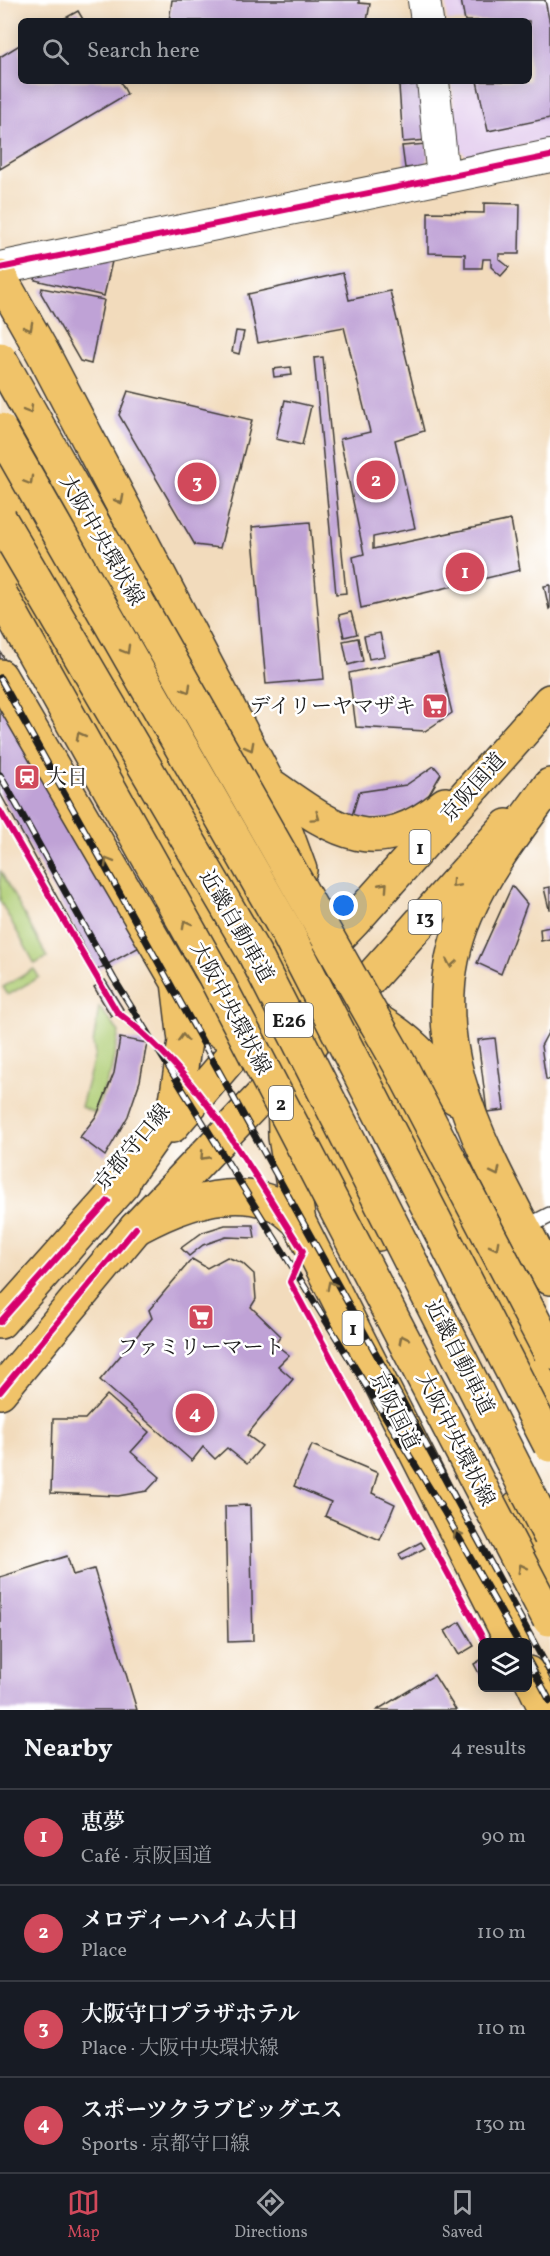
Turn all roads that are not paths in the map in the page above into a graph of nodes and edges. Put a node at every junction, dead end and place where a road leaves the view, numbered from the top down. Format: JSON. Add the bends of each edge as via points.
{"nodes":[{"id":1,"x":424,"y":0,"type":"edge"},
{"id":2,"x":427,"y":18,"type":"edge"},
{"id":3,"x":433,"y":84,"type":"edge"},
{"id":4,"x":550,"y":156,"type":"edge"},
{"id":5,"x":443,"y":178,"type":"junction"},
{"id":6,"x":0,"y":268,"type":"edge"},
{"id":7,"x":0,"y":277,"type":"edge"},
{"id":8,"x":0,"y":359,"type":"edge"},
{"id":9,"x":0,"y":430,"type":"edge"},
{"id":10,"x":0,"y":478,"type":"edge"},
{"id":11,"x":0,"y":519,"type":"edge"},
{"id":12,"x":0,"y":550,"type":"edge"},
{"id":13,"x":0,"y":593,"type":"edge"},
{"id":14,"x":0,"y":676,"type":"edge"},
{"id":15,"x":550,"y":701,"type":"edge"},
{"id":16,"x":489,"y":768,"type":"junction"},
{"id":17,"x":550,"y":778,"type":"edge"},
{"id":18,"x":268,"y":783,"type":"junction"},
{"id":19,"x":550,"y":785,"type":"edge"},
{"id":20,"x":319,"y":957,"type":"junction"},
{"id":21,"x":178,"y":982,"type":"junction"},
{"id":22,"x":302,"y":1022,"type":"junction"},
{"id":23,"x":243,"y":1043,"type":"junction"},
{"id":24,"x":470,"y":1120,"type":"junction"},
{"id":25,"x":108,"y":1201,"type":"junction"},
{"id":26,"x":299,"y":1222,"type":"junction"},
{"id":27,"x":537,"y":1222,"type":"edge"},
{"id":28,"x":136,"y":1228,"type":"junction"},
{"id":29,"x":550,"y":1278,"type":"edge"},
{"id":30,"x":0,"y":1322,"type":"edge"},
{"id":31,"x":550,"y":1352,"type":"edge"},
{"id":32,"x":0,"y":1392,"type":"edge"},
{"id":33,"x":550,"y":1404,"type":"edge"},
{"id":34,"x":550,"y":1445,"type":"edge"},
{"id":35,"x":550,"y":1536,"type":"edge"},
{"id":36,"x":550,"y":1570,"type":"edge"},
{"id":37,"x":550,"y":1620,"type":"edge"},
{"id":38,"x":510,"y":1638,"type":"edge"},
{"id":39,"x":532,"y":1681,"type":"edge"},
{"id":40,"x":546,"y":1710,"type":"edge"}],
"edges":[{"from":1,"to":2,"type":"street"},
{"from":3,"to":5,"type":"street"},
{"from":4,"to":5,"type":"street"},
{"from":5,"to":6,"type":"street"},
{"from":7,"to":18,"type":"main road","one_way":true},
{"from":8,"to":31,"type":"main road","name":"大阪中央環状線","one_way":true,"bridge":true,"via":[[400,1065]]},
{"from":9,"to":34,"type":"main road","name":"近畿自動車道","number":"E26","one_way":true,"bridge":true,"via":[[287,932]]},
{"from":10,"to":22,"type":"main road"},
{"from":11,"to":35,"type":"main road","name":"近畿自動車道","number":"E26","bridge":true,"via":[[254,953]]},
{"from":12,"to":22,"type":"main road","via":[[258,1002]]},
{"from":37,"to":13,"type":"main road","name":"大阪中央環状線","number":"2","one_way":true,"bridge":true,"via":[[214,975]]},
{"from":21,"to":14,"type":"main road","one_way":true},
{"from":15,"to":16,"type":"main road","name":"京阪国道","number":"1"},
{"from":18,"to":16,"type":"main road","one_way":true,"via":[[322,821],[343,832],[366,836],[415,824]]},
{"from":20,"to":16,"type":"main road","name":"京阪国道","number":"1","one_way":true},
{"from":17,"to":22,"type":"main road","number":"13","one_way":true},
{"from":18,"to":20,"type":"main road","via":[[308,891]]},
{"from":19,"to":24,"type":"main road","one_way":true,"via":[[483,882],[454,948],[446,1015]]},
{"from":20,"to":22,"type":"main road","name":"京阪国道","number":"1"},
{"from":21,"to":23,"type":"main road","via":[[202,1019]]},
{"from":25,"to":21,"type":"main road","one_way":true,"via":[[175,1107],[185,1041]]},
{"from":22,"to":23,"type":"main road"},
{"from":22,"to":24,"type":"main road","via":[[384,1024],[409,1040],[431,1063]]},
{"from":22,"to":26,"type":"main road","name":"京阪国道","number":"1","via":[[285,1137]]},
{"from":22,"to":28,"type":"main road","number":"13","one_way":true},
{"from":22,"to":33,"type":"main road","via":[[384,1073]]},
{"from":22,"to":36,"type":"main road","via":[[315,1111]]},
{"from":23,"to":25,"type":"main road","name":"京都守口線"},
{"from":24,"to":27,"type":"main road","one_way":true},
{"from":25,"to":30,"type":"main road","name":"京都守口線"},
{"from":26,"to":28,"type":"main road","via":[[277,1205],[247,1198],[218,1198],[189,1204]]},
{"from":38,"to":26,"type":"main road","name":"京阪国道","number":"1","one_way":true},
{"from":27,"to":29,"type":"main road"},
{"from":28,"to":32,"type":"main road","number":"13"},
{"from":39,"to":40,"type":"main road"}]}
